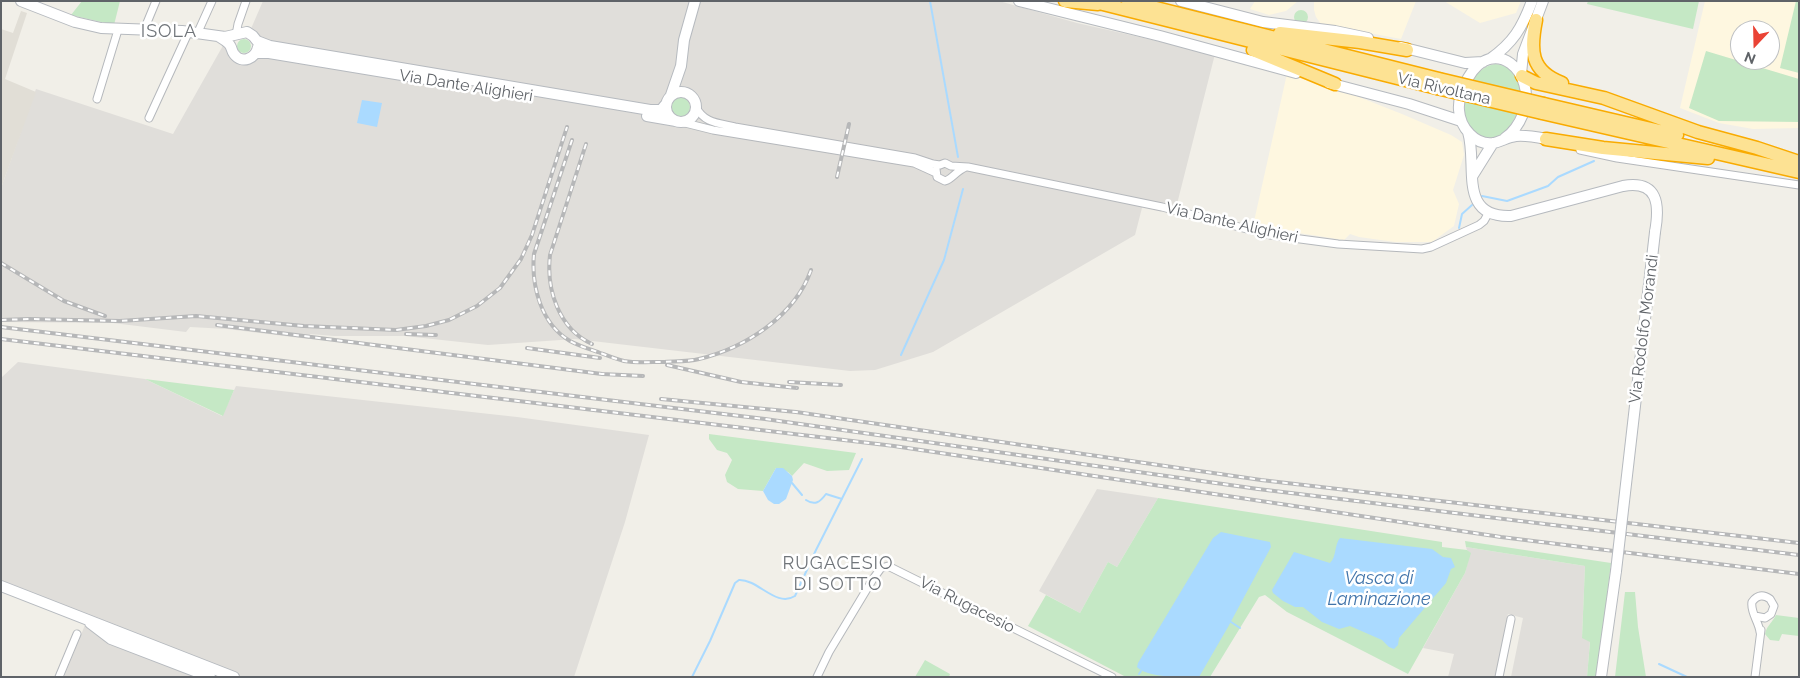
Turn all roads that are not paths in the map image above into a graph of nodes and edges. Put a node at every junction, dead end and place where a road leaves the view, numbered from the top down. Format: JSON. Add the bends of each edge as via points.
{"nodes":[{"id":1,"x":21,"y":1,"type":"edge"},
{"id":2,"x":156,"y":1,"type":"edge"},
{"id":3,"x":212,"y":1,"type":"edge"},
{"id":4,"x":246,"y":1,"type":"edge"},
{"id":5,"x":695,"y":1,"type":"edge"},
{"id":6,"x":1019,"y":1,"type":"edge"},
{"id":7,"x":1066,"y":1,"type":"edge"},
{"id":8,"x":1181,"y":1,"type":"edge"},
{"id":9,"x":1532,"y":1,"type":"edge"},
{"id":10,"x":1543,"y":1,"type":"edge"},
{"id":11,"x":1096,"y":3,"type":"edge"},
{"id":12,"x":1129,"y":6,"type":"edge"},
{"id":13,"x":242,"y":12,"type":"junction"},
{"id":14,"x":1185,"y":16,"type":"junction"},
{"id":15,"x":1536,"y":20,"type":"junction"},
{"id":16,"x":118,"y":30,"type":"junction"},
{"id":17,"x":144,"y":30,"type":"junction"},
{"id":18,"x":193,"y":32,"type":"junction"},
{"id":19,"x":249,"y":33,"type":"junction"},
{"id":20,"x":216,"y":35,"type":"junction"},
{"id":21,"x":236,"y":35,"type":"junction"},
{"id":22,"x":257,"y":41,"type":"junction"},
{"id":23,"x":231,"y":46,"type":"junction"},
{"id":24,"x":1407,"y":50,"type":"junction"},
{"id":25,"x":256,"y":53,"type":"junction"},
{"id":26,"x":1486,"y":61,"type":"junction"},
{"id":27,"x":681,"y":66,"type":"junction"},
{"id":28,"x":1521,"y":75,"type":"junction"},
{"id":29,"x":1335,"y":84,"type":"junction"},
{"id":30,"x":1438,"y":84,"type":"junction"},
{"id":31,"x":690,"y":94,"type":"junction"},
{"id":32,"x":671,"y":95,"type":"junction"},
{"id":33,"x":1593,"y":95,"type":"junction"},
{"id":34,"x":97,"y":99,"type":"dead end"},
{"id":35,"x":665,"y":106,"type":"junction"},
{"id":36,"x":696,"y":106,"type":"junction"},
{"id":37,"x":1543,"y":108,"type":"junction"},
{"id":38,"x":149,"y":118,"type":"dead end"},
{"id":39,"x":1461,"y":121,"type":"junction"},
{"id":40,"x":678,"y":122,"type":"junction"},
{"id":41,"x":734,"y":130,"type":"junction"},
{"id":42,"x":1468,"y":132,"type":"junction"},
{"id":43,"x":1505,"y":138,"type":"junction"},
{"id":44,"x":1546,"y":139,"type":"junction"},
{"id":45,"x":1493,"y":143,"type":"junction"},
{"id":46,"x":852,"y":150,"type":"junction"},
{"id":47,"x":1799,"y":162,"type":"edge"},
{"id":48,"x":940,"y":165,"type":"junction"},
{"id":49,"x":951,"y":166,"type":"junction"},
{"id":50,"x":968,"y":167,"type":"junction"},
{"id":51,"x":1799,"y":172,"type":"edge"},
{"id":52,"x":936,"y":173,"type":"junction"},
{"id":53,"x":954,"y":174,"type":"junction"},
{"id":54,"x":1473,"y":176,"type":"junction"},
{"id":55,"x":1799,"y":185,"type":"edge"},
{"id":56,"x":1488,"y":212,"type":"junction"},
{"id":57,"x":1,"y":586,"type":"edge"},
{"id":58,"x":1756,"y":616,"type":"junction"},
{"id":59,"x":85,"y":618,"type":"junction"},
{"id":60,"x":1765,"y":618,"type":"junction"},
{"id":61,"x":1511,"y":619,"type":"dead end"},
{"id":62,"x":101,"y":632,"type":"junction"},
{"id":63,"x":1760,"y":632,"type":"junction"},
{"id":64,"x":77,"y":634,"type":"dead end"},
{"id":65,"x":59,"y":677,"type":"edge"},
{"id":66,"x":210,"y":677,"type":"edge"},
{"id":67,"x":225,"y":677,"type":"edge"},
{"id":68,"x":234,"y":677,"type":"edge"},
{"id":69,"x":817,"y":677,"type":"edge"},
{"id":70,"x":1112,"y":677,"type":"edge"},
{"id":71,"x":1499,"y":677,"type":"edge"},
{"id":72,"x":1601,"y":677,"type":"edge"},
{"id":73,"x":1755,"y":677,"type":"edge"}],
"edges":[{"from":1,"to":16,"type":"street","name":"Via Dante Alighieri","via":[[80,23]]},
{"from":2,"to":17,"type":"street"},
{"from":3,"to":18,"type":"street"},
{"from":4,"to":13,"type":"street"},
{"from":5,"to":27,"type":"street","via":[[684,40]]},
{"from":6,"to":29,"type":"street"},
{"from":7,"to":11,"type":"highway","name":"Via Rivoltana"},
{"from":8,"to":24,"type":"street","via":[[1263,22],[1388,42]]},
{"from":9,"to":26,"type":"street","via":[[1513,40]]},
{"from":10,"to":15,"type":"street"},
{"from":11,"to":12,"type":"highway","name":"Via Rivoltana"},
{"from":12,"to":14,"type":"highway","name":"Via Rivoltana"},
{"from":12,"to":29,"type":"highway","via":[[1180,28],[1249,48]]},
{"from":12,"to":30,"type":"highway","name":"Via Rivoltana"},
{"from":13,"to":19,"type":"street","via":[[243,25]]},
{"from":13,"to":21,"type":"street"},
{"from":14,"to":24,"type":"highway","via":[[1268,32]]},
{"from":14,"to":30,"type":"highway","name":"Via Rivoltana"},
{"from":15,"to":28,"type":"street","via":[[1522,57]]},
{"from":15,"to":33,"type":"highway","via":[[1532,50],[1538,67],[1553,80]]},
{"from":16,"to":17,"type":"street","name":"Via Dante Alighieri"},
{"from":16,"to":34,"type":"street"},
{"from":17,"to":18,"type":"street","name":"Via Dante Alighieri"},
{"from":18,"to":20,"type":"street","name":"Via Dante Alighieri"},
{"from":18,"to":38,"type":"street"},
{"from":19,"to":21,"type":"street","name":"Via Dante Alighieri"},
{"from":19,"to":22,"type":"street","name":"Via Dante Alighieri"},
{"from":20,"to":21,"type":"street","name":"Via Dante Alighieri"},
{"from":20,"to":23,"type":"street","name":"Via Dante Alighieri"},
{"from":21,"to":23,"type":"street"},
{"from":22,"to":25,"type":"street"},
{"from":22,"to":35,"type":"street","name":"Via Dante Alighieri","via":[[270,46],[650,110],[661,110]]},
{"from":23,"to":25,"type":"street","name":"Via Dante Alighieri","via":[[235,55],[242,59],[251,58]]},
{"from":24,"to":26,"type":"street","via":[[1465,63]]},
{"from":25,"to":40,"type":"street","name":"Via Dante Alighieri","via":[[278,54]]},
{"from":26,"to":28,"type":"street","via":[[1507,61]]},
{"from":26,"to":39,"type":"street","via":[[1472,72],[1462,89]]},
{"from":27,"to":31,"type":"street"},
{"from":27,"to":32,"type":"street"},
{"from":28,"to":33,"type":"highway","via":[[1536,83]]},
{"from":28,"to":43,"type":"street","via":[[1526,91],[1524,111],[1516,128]]},
{"from":29,"to":39,"type":"street"},
{"from":30,"to":37,"type":"highway","name":"Via Rivoltana","bridge":true},
{"from":31,"to":32,"type":"street","via":[[680,91]]},
{"from":31,"to":36,"type":"street"},
{"from":32,"to":35,"type":"street"},
{"from":33,"to":47,"type":"highway","via":[[1698,132]]},
{"from":35,"to":40,"type":"street","via":[[668,115]]},
{"from":36,"to":40,"type":"street","via":[[692,118]]},
{"from":36,"to":41,"type":"street","name":"Via Dante Alighieri","via":[[707,120]]},
{"from":37,"to":47,"type":"highway","name":"Via Rivoltana"},
{"from":37,"to":51,"type":"highway","name":"Via Rivoltana"},
{"from":39,"to":42,"type":"street"},
{"from":40,"to":41,"type":"street","name":"Via Dante Alighieri"},
{"from":41,"to":46,"type":"street","name":"Via Dante Alighieri"},
{"from":42,"to":45,"type":"street","via":[[1478,140]]},
{"from":42,"to":54,"type":"street"},
{"from":43,"to":44,"type":"street","via":[[1526,136]]},
{"from":43,"to":45,"type":"street"},
{"from":44,"to":51,"type":"highway","via":[[1707,158],[1764,170]]},
{"from":44,"to":55,"type":"street","via":[[1608,157]]},
{"from":45,"to":54,"type":"street"},
{"from":46,"to":48,"type":"street","name":"Via Dante Alighieri","via":[[915,158]]},
{"from":46,"to":52,"type":"street","name":"Via Dante Alighieri","via":[[914,163]]},
{"from":48,"to":49,"type":"street"},
{"from":48,"to":52,"type":"street"},
{"from":49,"to":50,"type":"street","name":"Via Dante Alighieri"},
{"from":49,"to":53,"type":"street"},
{"from":50,"to":53,"type":"street"},
{"from":50,"to":56,"type":"street","name":"Via Dante Alighieri","via":[[1162,207],[1270,235],[1338,244],[1422,249],[1479,225]]},
{"from":52,"to":53,"type":"street","via":[[945,181]]},
{"from":54,"to":56,"type":"street","via":[[1476,202]]},
{"from":56,"to":72,"type":"street","name":"Via Rodolfo Morandi","bridge":true,"via":[[1510,216],[1635,184],[1648,189],[1656,200],[1658,212]]},
{"from":57,"to":59,"type":"street"},
{"from":58,"to":60,"type":"street"},
{"from":58,"to":60,"type":"street","via":[[1752,602],[1758,596],[1766,596],[1773,602],[1774,609]]},
{"from":58,"to":63,"type":"street"},
{"from":59,"to":62,"type":"street"},
{"from":59,"to":68,"type":"street"},
{"from":60,"to":63,"type":"street"},
{"from":61,"to":71,"type":"street"},
{"from":62,"to":66,"type":"street"},
{"from":62,"to":67,"type":"street","via":[[108,631]]},
{"from":63,"to":73,"type":"street"},
{"from":64,"to":65,"type":"street"},
{"from":69,"to":70,"type":"street","name":"Via Rugacesio","via":[[873,579],[881,568],[888,566]]}]}
